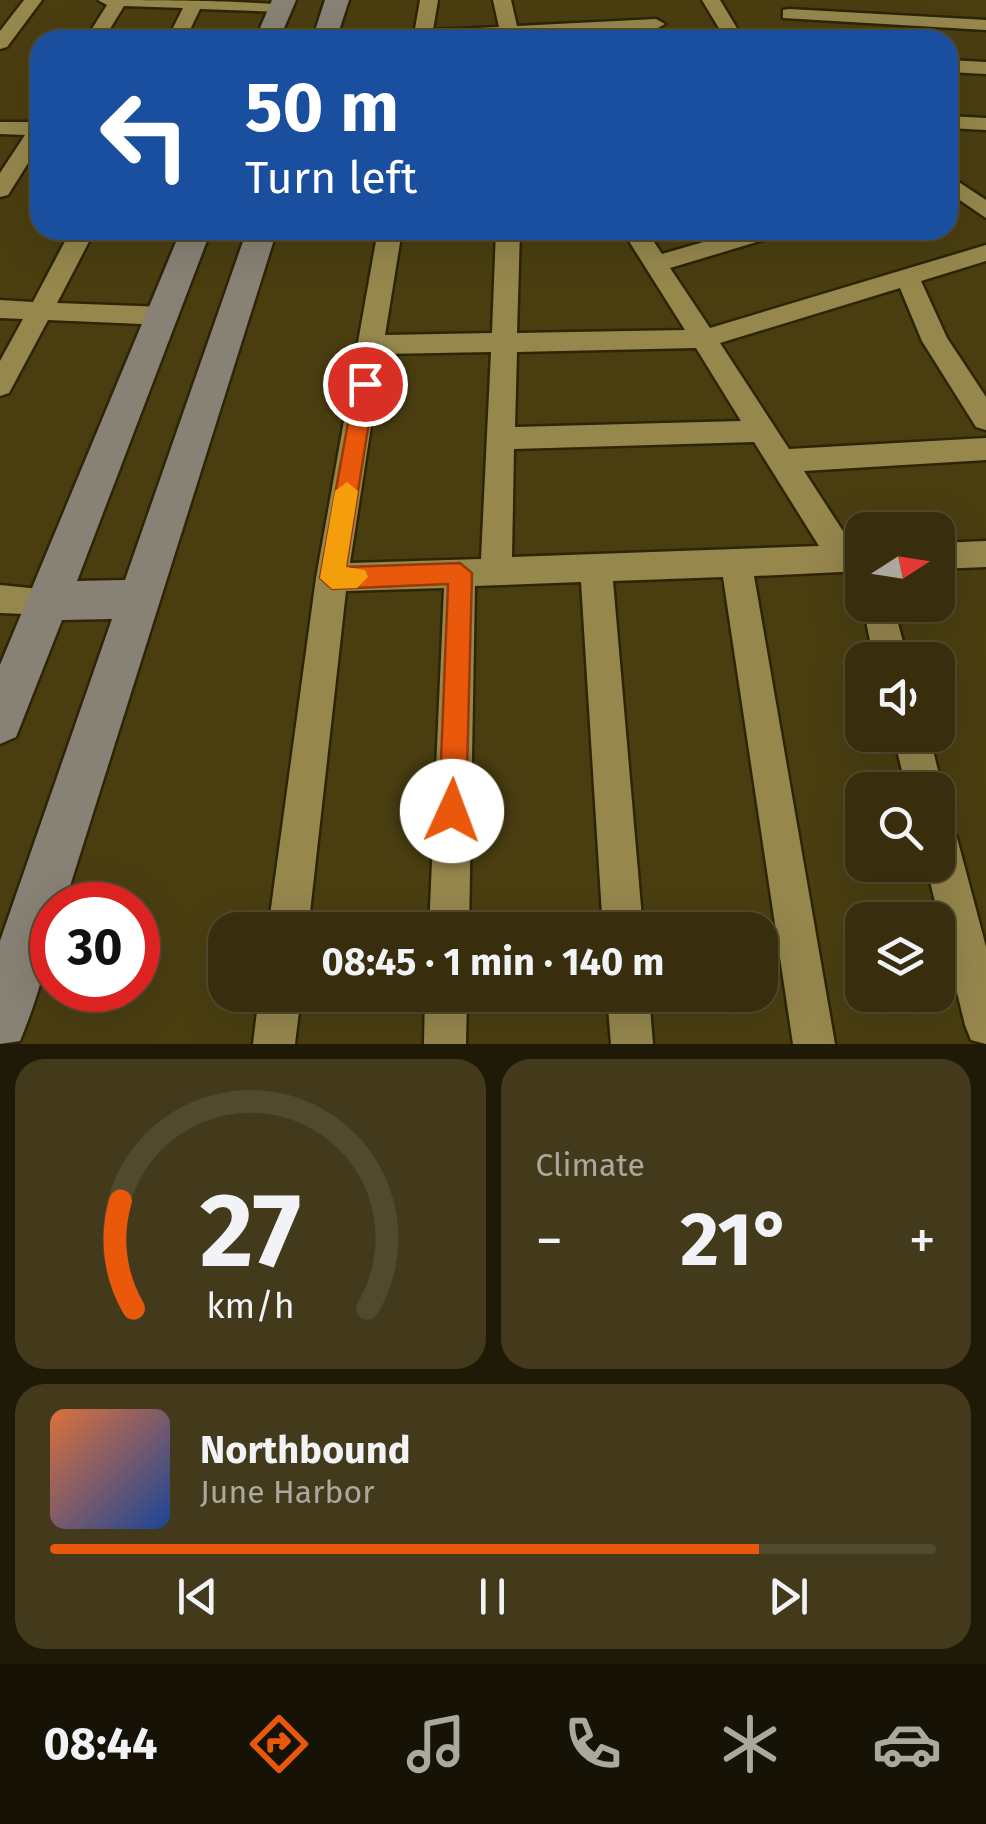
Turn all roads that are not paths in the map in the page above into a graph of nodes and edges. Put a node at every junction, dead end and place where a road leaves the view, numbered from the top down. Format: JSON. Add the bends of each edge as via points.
{"nodes":[{"id":1,"x":33,"y":0,"type":"edge"},
{"id":2,"x":108,"y":0,"type":"edge"},
{"id":3,"x":119,"y":0,"type":"edge"},
{"id":4,"x":337,"y":0,"type":"edge"},
{"id":5,"x":429,"y":0,"type":"edge"},
{"id":6,"x":502,"y":0,"type":"edge"},
{"id":7,"x":644,"y":0,"type":"edge"},
{"id":8,"x":710,"y":0,"type":"edge"},
{"id":9,"x":282,"y":3,"type":"edge"},
{"id":10,"x":194,"y":4,"type":"junction"},
{"id":11,"x":784,"y":7,"type":"edge"},
{"id":12,"x":986,"y":25,"type":"edge"},
{"id":13,"x":584,"y":27,"type":"edge"},
{"id":14,"x":100,"y":30,"type":"edge"},
{"id":15,"x":181,"y":30,"type":"edge"},
{"id":16,"x":271,"y":30,"type":"edge"},
{"id":17,"x":327,"y":30,"type":"edge"},
{"id":18,"x":424,"y":30,"type":"edge"},
{"id":19,"x":509,"y":30,"type":"edge"},
{"id":20,"x":539,"y":30,"type":"edge"},
{"id":21,"x":630,"y":30,"type":"edge"},
{"id":22,"x":659,"y":30,"type":"edge"},
{"id":23,"x":729,"y":30,"type":"edge"},
{"id":24,"x":800,"y":30,"type":"edge"},
{"id":25,"x":0,"y":43,"type":"edge"},
{"id":26,"x":958,"y":67,"type":"edge"},
{"id":27,"x":986,"y":68,"type":"edge"},
{"id":28,"x":958,"y":123,"type":"edge"},
{"id":29,"x":986,"y":124,"type":"edge"},
{"id":30,"x":0,"y":128,"type":"edge"},
{"id":31,"x":30,"y":129,"type":"edge"},
{"id":32,"x":30,"y":144,"type":"edge"},
{"id":33,"x":958,"y":181,"type":"edge"},
{"id":34,"x":986,"y":182,"type":"edge"},
{"id":35,"x":958,"y":189,"type":"edge"},
{"id":36,"x":0,"y":190,"type":"edge"},
{"id":37,"x":986,"y":211,"type":"edge"},
{"id":38,"x":78,"y":240,"type":"edge"},
{"id":39,"x":192,"y":240,"type":"edge"},
{"id":40,"x":259,"y":240,"type":"edge"},
{"id":41,"x":388,"y":240,"type":"edge"},
{"id":42,"x":508,"y":240,"type":"edge"},
{"id":43,"x":640,"y":240,"type":"edge"},
{"id":44,"x":738,"y":240,"type":"edge"},
{"id":45,"x":982,"y":262,"type":"edge"},
{"id":46,"x":656,"y":264,"type":"junction"},
{"id":47,"x":907,"y":277,"type":"junction"},
{"id":48,"x":0,"y":309,"type":"edge"},
{"id":49,"x":40,"y":311,"type":"junction"},
{"id":50,"x":165,"y":316,"type":"junction"},
{"id":51,"x":703,"y":339,"type":"junction"},
{"id":52,"x":504,"y":343,"type":"junction"},
{"id":53,"x":371,"y":346,"type":"junction"},
{"id":54,"x":0,"y":386,"type":"edge"},
{"id":55,"x":986,"y":418,"type":"edge"},
{"id":56,"x":762,"y":431,"type":"junction"},
{"id":57,"x":500,"y":438,"type":"junction"},
{"id":58,"x":986,"y":449,"type":"edge"},
{"id":59,"x":782,"y":462,"type":"junction"},
{"id":60,"x":845,"y":547,"type":"edge"},
{"id":61,"x":986,"y":554,"type":"edge"},
{"id":62,"x":955,"y":555,"type":"edge"},
{"id":63,"x":845,"y":558,"type":"edge"},
{"id":64,"x":736,"y":563,"type":"junction"},
{"id":65,"x":596,"y":568,"type":"junction"},
{"id":66,"x":478,"y":573,"type":"junction"},
{"id":67,"x":332,"y":578,"type":"junction"},
{"id":68,"x":141,"y":599,"type":"junction"},
{"id":69,"x":0,"y":600,"type":"edge"},
{"id":70,"x":49,"y":601,"type":"junction"},
{"id":71,"x":0,"y":721,"type":"edge"},
{"id":72,"x":949,"y":882,"type":"edge"},
{"id":73,"x":290,"y":912,"type":"edge"},
{"id":74,"x":450,"y":912,"type":"edge"},
{"id":75,"x":622,"y":912,"type":"edge"},
{"id":76,"x":278,"y":1012,"type":"edge"},
{"id":77,"x":446,"y":1012,"type":"edge"},
{"id":78,"x":629,"y":1012,"type":"edge"},
{"id":79,"x":0,"y":1021,"type":"edge"},
{"id":80,"x":986,"y":1025,"type":"edge"},
{"id":81,"x":274,"y":1044,"type":"edge"},
{"id":82,"x":445,"y":1044,"type":"edge"},
{"id":83,"x":632,"y":1044,"type":"edge"},
{"id":84,"x":814,"y":1044,"type":"edge"}],
"edges":[{"from":1,"to":25,"type":"street"},
{"from":2,"to":3,"type":"street"},
{"from":3,"to":10,"type":"street"},
{"from":3,"to":14,"type":"street"},
{"from":4,"to":17,"type":"street"},
{"from":5,"to":18,"type":"street"},
{"from":6,"to":19,"type":"street"},
{"from":7,"to":22,"type":"street"},
{"from":8,"to":23,"type":"street"},
{"from":9,"to":10,"type":"street"},
{"from":9,"to":16,"type":"street"},
{"from":10,"to":15,"type":"street"},
{"from":11,"to":12,"type":"street"},
{"from":11,"to":24,"type":"street"},
{"from":13,"to":20,"type":"street"},
{"from":13,"to":21,"type":"street"},
{"from":26,"to":27,"type":"street"},
{"from":28,"to":29,"type":"street"},
{"from":30,"to":31,"type":"street"},
{"from":32,"to":36,"type":"street"},
{"from":33,"to":34,"type":"street"},
{"from":35,"to":37,"type":"street"},
{"from":38,"to":49,"type":"street"},
{"from":39,"to":50,"type":"street"},
{"from":40,"to":68,"type":"street"},
{"from":41,"to":53,"type":"street"},
{"from":42,"to":52,"type":"street"},
{"from":43,"to":46,"type":"street"},
{"from":44,"to":46,"type":"street"},
{"from":45,"to":47,"type":"street"},
{"from":46,"to":51,"type":"street"},
{"from":47,"to":51,"type":"street"},
{"from":47,"to":55,"type":"street","via":[[934,341]]},
{"from":48,"to":49,"type":"street"},
{"from":49,"to":50,"type":"street"},
{"from":49,"to":54,"type":"street"},
{"from":50,"to":70,"type":"street"},
{"from":51,"to":52,"type":"street"},
{"from":51,"to":56,"type":"street"},
{"from":52,"to":53,"type":"street"},
{"from":52,"to":57,"type":"street"},
{"from":53,"to":67,"type":"street"},
{"from":56,"to":57,"type":"street"},
{"from":56,"to":59,"type":"street"},
{"from":57,"to":66,"type":"street"},
{"from":58,"to":59,"type":"street"},
{"from":59,"to":60,"type":"street"},
{"from":61,"to":62,"type":"street"},
{"from":63,"to":64,"type":"street"},
{"from":64,"to":65,"type":"street"},
{"from":64,"to":84,"type":"street"},
{"from":65,"to":66,"type":"street"},
{"from":65,"to":75,"type":"street"},
{"from":66,"to":67,"type":"street"},
{"from":66,"to":74,"type":"street"},
{"from":67,"to":73,"type":"street"},
{"from":68,"to":70,"type":"street"},
{"from":68,"to":79,"type":"street"},
{"from":69,"to":70,"type":"street"},
{"from":70,"to":71,"type":"street"},
{"from":72,"to":80,"type":"street"},
{"from":76,"to":81,"type":"street"},
{"from":77,"to":82,"type":"street"},
{"from":78,"to":83,"type":"street"}]}
